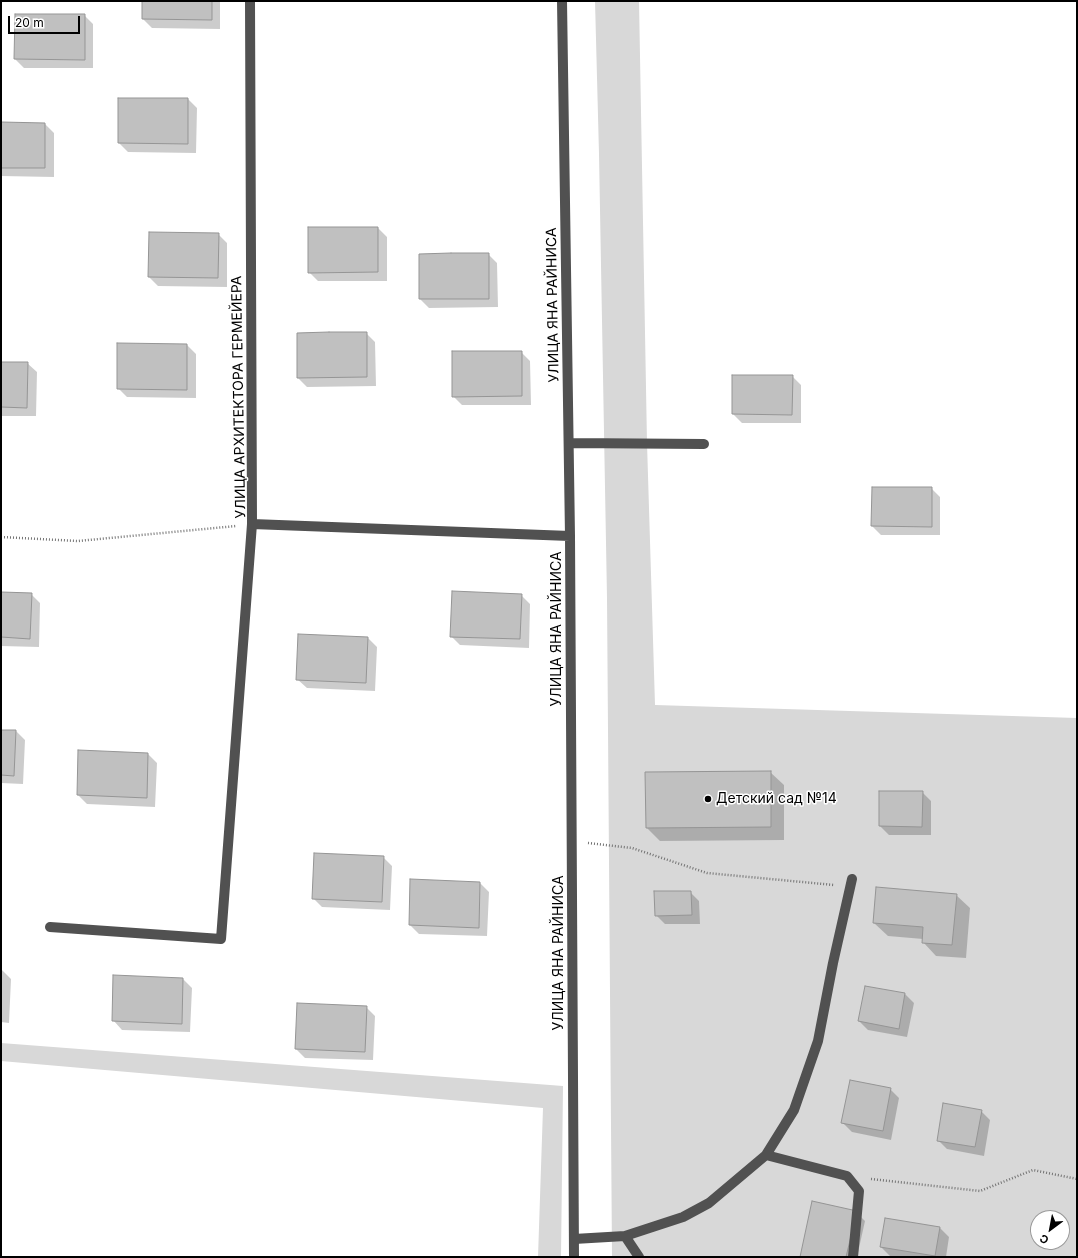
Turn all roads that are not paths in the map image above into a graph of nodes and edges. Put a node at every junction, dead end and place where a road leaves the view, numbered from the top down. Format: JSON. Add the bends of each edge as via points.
{"nodes":[{"id":1,"x":250,"y":1,"type":"edge"},
{"id":2,"x":562,"y":1,"type":"edge"},
{"id":3,"x":569,"y":443,"type":"junction"},
{"id":4,"x":704,"y":444,"type":"dead end"},
{"id":5,"x":252,"y":524,"type":"junction"},
{"id":6,"x":570,"y":536,"type":"junction"},
{"id":7,"x":851,"y":882,"type":"road end"},
{"id":8,"x":50,"y":927,"type":"dead end"},
{"id":9,"x":766,"y":1155,"type":"junction"},
{"id":10,"x":625,"y":1236,"type":"junction"},
{"id":11,"x":574,"y":1239,"type":"junction"},
{"id":12,"x":574,"y":1257,"type":"edge"},
{"id":13,"x":639,"y":1257,"type":"edge"},
{"id":14,"x":854,"y":1257,"type":"edge"}],
"edges":[{"from":1,"to":5,"type":"street","name":"УЛИЦА АРХИТЕКТОРА ГЕРМЕЙЕРА"},
{"from":2,"to":3,"type":"street","name":"УЛИЦА ЯНА РАЙНИСА"},
{"from":3,"to":4,"type":"street"},
{"from":3,"to":6,"type":"street","name":"УЛИЦА ЯНА РАЙНИСА"},
{"from":5,"to":6,"type":"street","name":"УЛИЦА АРХИТЕКТОРА ГЕРМЕЙЕРА"},
{"from":5,"to":8,"type":"street","via":[[221,939]]},
{"from":6,"to":11,"type":"street","name":"УЛИЦА ЯНА РАЙНИСА"},
{"from":7,"to":9,"type":"street","via":[[818,1041],[794,1110]]},
{"from":9,"to":10,"type":"street","via":[[709,1203],[683,1217]]},
{"from":9,"to":14,"type":"street","via":[[847,1176],[859,1190]]},
{"from":10,"to":11,"type":"street"},
{"from":10,"to":13,"type":"street"},
{"from":11,"to":12,"type":"street","name":"УЛИЦА ЯНА РАЙНИСА"}]}
